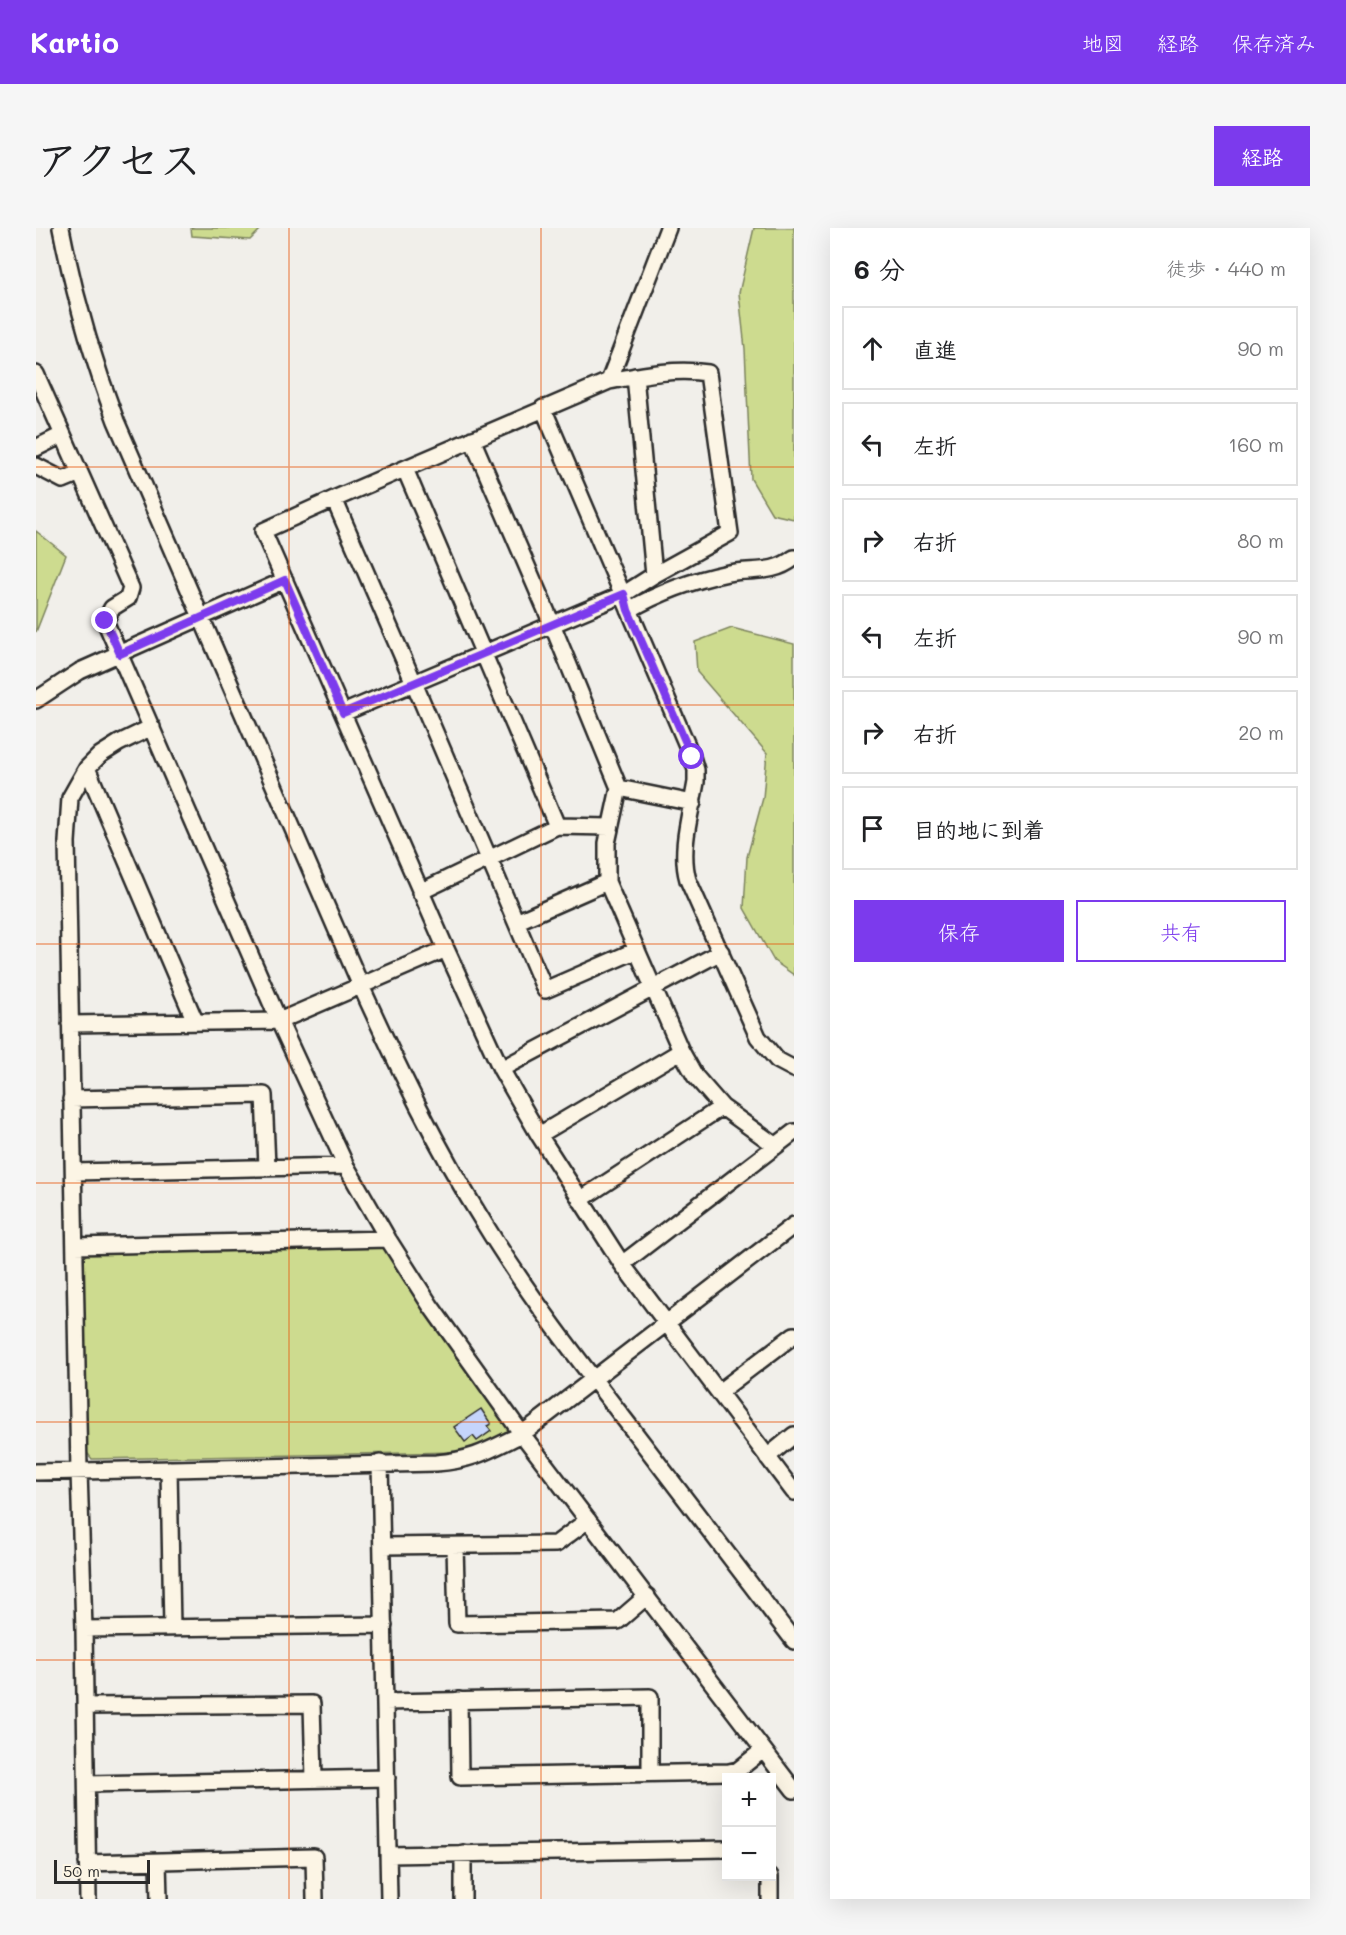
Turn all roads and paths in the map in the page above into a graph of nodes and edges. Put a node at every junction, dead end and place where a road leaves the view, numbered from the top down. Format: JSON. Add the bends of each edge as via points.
{"nodes":[{"id":1,"x":61,"y":228,"type":"edge"},
{"id":2,"x":668,"y":228,"type":"edge"},
{"id":3,"x":36,"y":374,"type":"edge"},
{"id":4,"x":635,"y":376,"type":"junction"},
{"id":5,"x":609,"y":381,"type":"junction"},
{"id":6,"x":543,"y":408,"type":"junction"},
{"id":7,"x":62,"y":435,"type":"junction"},
{"id":8,"x":472,"y":439,"type":"junction"},
{"id":9,"x":36,"y":448,"type":"edge"},
{"id":10,"x":36,"y":466,"type":"edge"},
{"id":11,"x":405,"y":469,"type":"junction"},
{"id":12,"x":80,"y":473,"type":"junction"},
{"id":13,"x":334,"y":499,"type":"junction"},
{"id":14,"x":794,"y":558,"type":"edge"},
{"id":15,"x":654,"y":575,"type":"junction"},
{"id":16,"x":285,"y":580,"type":"junction"},
{"id":17,"x":624,"y":594,"type":"junction"},
{"id":18,"x":628,"y":610,"type":"junction"},
{"id":19,"x":200,"y":618,"type":"junction"},
{"id":20,"x":552,"y":624,"type":"junction"},
{"id":21,"x":484,"y":653,"type":"junction"},
{"id":22,"x":120,"y":654,"type":"junction"},
{"id":23,"x":414,"y":683,"type":"junction"},
{"id":24,"x":36,"y":700,"type":"edge"},
{"id":25,"x":343,"y":713,"type":"junction"},
{"id":26,"x":153,"y":727,"type":"junction"},
{"id":27,"x":87,"y":768,"type":"junction"},
{"id":28,"x":619,"y":788,"type":"junction"},
{"id":29,"x":693,"y":803,"type":"junction"},
{"id":30,"x":557,"y":826,"type":"junction"},
{"id":31,"x":610,"y":827,"type":"junction"},
{"id":32,"x":489,"y":858,"type":"junction"},
{"id":33,"x":607,"y":882,"type":"junction"},
{"id":34,"x":420,"y":892,"type":"junction"},
{"id":35,"x":516,"y":922,"type":"junction"},
{"id":36,"x":446,"y":949,"type":"junction"},
{"id":37,"x":637,"y":950,"type":"junction"},
{"id":38,"x":721,"y":952,"type":"junction"},
{"id":39,"x":361,"y":986,"type":"junction"},
{"id":40,"x":655,"y":988,"type":"junction"},
{"id":41,"x":195,"y":1021,"type":"junction"},
{"id":42,"x":279,"y":1021,"type":"junction"},
{"id":43,"x":70,"y":1024,"type":"junction"},
{"id":44,"x":681,"y":1051,"type":"junction"},
{"id":45,"x":501,"y":1069,"type":"junction"},
{"id":46,"x":794,"y":1069,"type":"edge"},
{"id":47,"x":71,"y":1099,"type":"junction"},
{"id":48,"x":722,"y":1107,"type":"junction"},
{"id":49,"x":794,"y":1132,"type":"edge"},
{"id":50,"x":539,"y":1135,"type":"junction"},
{"id":51,"x":776,"y":1146,"type":"junction"},
{"id":52,"x":346,"y":1166,"type":"junction"},
{"id":53,"x":267,"y":1167,"type":"junction"},
{"id":54,"x":74,"y":1172,"type":"junction"},
{"id":55,"x":580,"y":1200,"type":"junction"},
{"id":56,"x":794,"y":1225,"type":"edge"},
{"id":57,"x":388,"y":1239,"type":"junction"},
{"id":58,"x":75,"y":1246,"type":"junction"},
{"id":59,"x":622,"y":1264,"type":"junction"},
{"id":60,"x":667,"y":1323,"type":"junction"},
{"id":61,"x":794,"y":1335,"type":"edge"},
{"id":62,"x":593,"y":1379,"type":"junction"},
{"id":63,"x":718,"y":1392,"type":"junction"},
{"id":64,"x":522,"y":1434,"type":"junction"},
{"id":65,"x":794,"y":1435,"type":"edge"},
{"id":66,"x":767,"y":1457,"type":"junction"},
{"id":67,"x":380,"y":1463,"type":"junction"},
{"id":68,"x":169,"y":1468,"type":"junction"},
{"id":69,"x":79,"y":1471,"type":"junction"},
{"id":70,"x":36,"y":1472,"type":"edge"},
{"id":71,"x":794,"y":1492,"type":"edge"},
{"id":72,"x":588,"y":1520,"type":"junction"},
{"id":73,"x":382,"y":1546,"type":"junction"},
{"id":74,"x":455,"y":1546,"type":"junction"},
{"id":75,"x":647,"y":1596,"type":"junction"},
{"id":76,"x":384,"y":1624,"type":"junction"},
{"id":77,"x":172,"y":1628,"type":"junction"},
{"id":78,"x":84,"y":1629,"type":"junction"},
{"id":79,"x":794,"y":1641,"type":"edge"},
{"id":80,"x":459,"y":1700,"type":"junction"},
{"id":81,"x":385,"y":1702,"type":"junction"},
{"id":82,"x":86,"y":1706,"type":"junction"},
{"id":83,"x":763,"y":1750,"type":"junction"},
{"id":84,"x":650,"y":1772,"type":"junction"},
{"id":85,"x":387,"y":1778,"type":"junction"},
{"id":86,"x":314,"y":1779,"type":"junction"},
{"id":87,"x":87,"y":1784,"type":"junction"},
{"id":88,"x":794,"y":1790,"type":"edge"},
{"id":89,"x":722,"y":1849,"type":"edge"},
{"id":90,"x":463,"y":1853,"type":"junction"},
{"id":91,"x":388,"y":1855,"type":"junction"},
{"id":92,"x":158,"y":1862,"type":"junction"},
{"id":93,"x":87,"y":1863,"type":"junction"},
{"id":94,"x":770,"y":1881,"type":"edge"},
{"id":95,"x":88,"y":1899,"type":"edge"},
{"id":96,"x":159,"y":1899,"type":"edge"},
{"id":97,"x":315,"y":1899,"type":"edge"},
{"id":98,"x":389,"y":1899,"type":"edge"},
{"id":99,"x":463,"y":1899,"type":"edge"},
{"id":100,"x":770,"y":1899,"type":"edge"}],
"edges":[{"from":1,"to":19,"type":"street","via":[[98,374]]},
{"from":2,"to":5,"type":"street"},
{"from":3,"to":7,"type":"street"},
{"from":4,"to":5,"type":"street"},
{"from":4,"to":15,"type":"street"},
{"from":4,"to":15,"type":"street","via":[[691,370],[708,373],[730,533]]},
{"from":5,"to":6,"type":"street"},
{"from":6,"to":8,"type":"street"},
{"from":6,"to":17,"type":"street"},
{"from":7,"to":9,"type":"street"},
{"from":7,"to":12,"type":"street"},
{"from":8,"to":11,"type":"street"},
{"from":8,"to":20,"type":"street"},
{"from":10,"to":12,"type":"street","via":[[63,480]]},
{"from":11,"to":13,"type":"street"},
{"from":11,"to":21,"type":"street"},
{"from":12,"to":22,"type":"street","via":[[131,588],[128,598],[112,608],[105,621]]},
{"from":13,"to":16,"type":"street","via":[[263,531]]},
{"from":13,"to":23,"type":"street"},
{"from":14,"to":18,"type":"street","via":[[784,566],[729,573],[664,592]]},
{"from":15,"to":17,"type":"street"},
{"from":16,"to":19,"type":"street"},
{"from":16,"to":25,"type":"street"},
{"from":17,"to":18,"type":"street"},
{"from":17,"to":20,"type":"street"},
{"from":18,"to":29,"type":"street","via":[[692,757],[696,770]]},
{"from":19,"to":22,"type":"street"},
{"from":19,"to":39,"type":"street"},
{"from":20,"to":21,"type":"street"},
{"from":20,"to":28,"type":"street"},
{"from":21,"to":23,"type":"street"},
{"from":21,"to":30,"type":"street"},
{"from":22,"to":24,"type":"street","via":[[80,671]]},
{"from":22,"to":26,"type":"street"},
{"from":23,"to":25,"type":"street"},
{"from":23,"to":32,"type":"street"},
{"from":25,"to":34,"type":"street"},
{"from":26,"to":27,"type":"street","via":[[119,743]]},
{"from":26,"to":42,"type":"street"},
{"from":27,"to":41,"type":"street"},
{"from":27,"to":43,"type":"street","via":[[70,798],[67,842]]},
{"from":28,"to":29,"type":"street"},
{"from":28,"to":31,"type":"street"},
{"from":29,"to":38,"type":"street","via":[[685,868]]},
{"from":30,"to":31,"type":"street"},
{"from":30,"to":32,"type":"street"},
{"from":31,"to":33,"type":"street"},
{"from":32,"to":34,"type":"street"},
{"from":32,"to":35,"type":"street"},
{"from":33,"to":35,"type":"street"},
{"from":33,"to":37,"type":"street"},
{"from":34,"to":36,"type":"street"},
{"from":35,"to":37,"type":"street","via":[[545,990]]},
{"from":36,"to":39,"type":"street"},
{"from":36,"to":45,"type":"street"},
{"from":37,"to":40,"type":"street"},
{"from":38,"to":40,"type":"street"},
{"from":38,"to":46,"type":"street","via":[[758,1036],[777,1060]]},
{"from":39,"to":42,"type":"street"},
{"from":39,"to":62,"type":"street","via":[[402,1077],[483,1222]]},
{"from":40,"to":44,"type":"street"},
{"from":40,"to":45,"type":"street"},
{"from":41,"to":42,"type":"street"},
{"from":41,"to":43,"type":"street"},
{"from":42,"to":52,"type":"street"},
{"from":43,"to":47,"type":"street"},
{"from":44,"to":48,"type":"street","via":[[695,1076]]},
{"from":44,"to":50,"type":"street"},
{"from":45,"to":50,"type":"street"},
{"from":47,"to":53,"type":"street","via":[[264,1095]]},
{"from":47,"to":54,"type":"street"},
{"from":48,"to":51,"type":"street"},
{"from":48,"to":55,"type":"street"},
{"from":49,"to":51,"type":"street"},
{"from":50,"to":55,"type":"street"},
{"from":51,"to":59,"type":"street"},
{"from":52,"to":53,"type":"street"},
{"from":52,"to":57,"type":"street"},
{"from":53,"to":54,"type":"street"},
{"from":54,"to":58,"type":"street"},
{"from":55,"to":59,"type":"street"},
{"from":56,"to":60,"type":"street"},
{"from":57,"to":58,"type":"street"},
{"from":57,"to":64,"type":"street"},
{"from":58,"to":69,"type":"street"},
{"from":59,"to":60,"type":"street"},
{"from":60,"to":62,"type":"street"},
{"from":60,"to":63,"type":"street"},
{"from":61,"to":63,"type":"street"},
{"from":62,"to":64,"type":"street"},
{"from":62,"to":79,"type":"street"},
{"from":63,"to":66,"type":"street"},
{"from":64,"to":67,"type":"street","via":[[460,1461]]},
{"from":64,"to":72,"type":"street"},
{"from":65,"to":66,"type":"street"},
{"from":66,"to":71,"type":"street"},
{"from":67,"to":68,"type":"street"},
{"from":67,"to":73,"type":"street"},
{"from":68,"to":69,"type":"street"},
{"from":68,"to":77,"type":"street"},
{"from":69,"to":70,"type":"street"},
{"from":69,"to":78,"type":"street"},
{"from":72,"to":74,"type":"street","via":[[556,1544]]},
{"from":72,"to":75,"type":"street"},
{"from":73,"to":74,"type":"street"},
{"from":73,"to":76,"type":"street"},
{"from":74,"to":75,"type":"street","via":[[457,1624],[618,1621]]},
{"from":75,"to":83,"type":"street"},
{"from":76,"to":77,"type":"street"},
{"from":76,"to":81,"type":"street"},
{"from":77,"to":78,"type":"street"},
{"from":78,"to":82,"type":"street"},
{"from":80,"to":81,"type":"street"},
{"from":80,"to":84,"type":"street","via":[[650,1697]]},
{"from":80,"to":84,"type":"street","via":[[460,1777]]},
{"from":81,"to":85,"type":"street"},
{"from":82,"to":86,"type":"street","via":[[312,1704]]},
{"from":82,"to":87,"type":"street"},
{"from":83,"to":84,"type":"street","via":[[738,1770]]},
{"from":83,"to":88,"type":"street"},
{"from":85,"to":86,"type":"street"},
{"from":85,"to":91,"type":"street"},
{"from":86,"to":87,"type":"street"},
{"from":87,"to":93,"type":"street"},
{"from":89,"to":90,"type":"street"},
{"from":90,"to":91,"type":"street"},
{"from":90,"to":99,"type":"street"},
{"from":91,"to":98,"type":"street"},
{"from":92,"to":93,"type":"street"},
{"from":92,"to":96,"type":"street"},
{"from":92,"to":97,"type":"street","via":[[314,1857]]},
{"from":93,"to":95,"type":"street"},
{"from":94,"to":100,"type":"street"}]}
